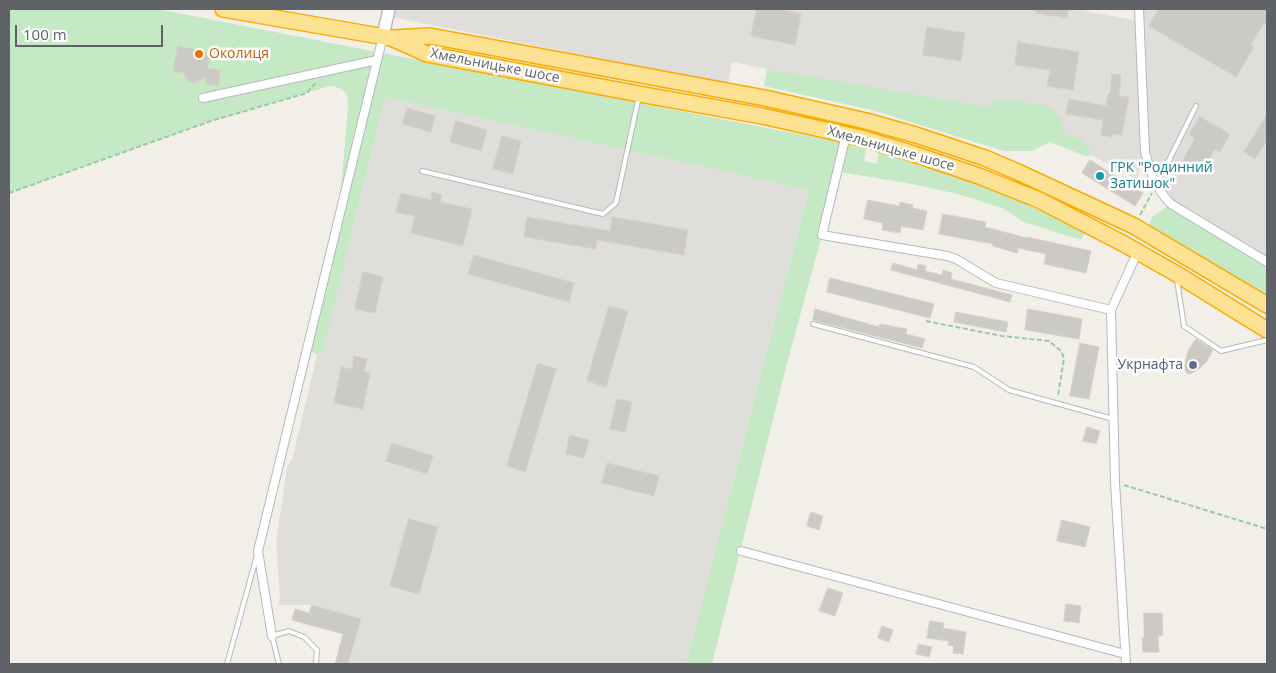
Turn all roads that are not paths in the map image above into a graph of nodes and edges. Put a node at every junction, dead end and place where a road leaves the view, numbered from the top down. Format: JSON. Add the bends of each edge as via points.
{"nodes":[{"id":1,"x":223,"y":9,"type":"edge"},
{"id":2,"x":389,"y":9,"type":"edge"},
{"id":3,"x":1138,"y":9,"type":"edge"},
{"id":4,"x":387,"y":37,"type":"junction"},
{"id":5,"x":377,"y":60,"type":"junction"},
{"id":6,"x":639,"y":94,"type":"junction"},
{"id":7,"x":203,"y":98,"type":"dead end"},
{"id":8,"x":1196,"y":106,"type":"dead end"},
{"id":9,"x":846,"y":134,"type":"junction"},
{"id":10,"x":422,"y":170,"type":"dead end"},
{"id":11,"x":1156,"y":184,"type":"junction"},
{"id":12,"x":1148,"y":234,"type":"junction"},
{"id":13,"x":1138,"y":252,"type":"junction"},
{"id":14,"x":1267,"y":262,"type":"edge"},
{"id":15,"x":1175,"y":273,"type":"junction"},
{"id":16,"x":1267,"y":305,"type":"edge"},
{"id":17,"x":1111,"y":310,"type":"junction"},
{"id":18,"x":813,"y":324,"type":"dead end"},
{"id":19,"x":1267,"y":330,"type":"edge"},
{"id":20,"x":1267,"y":340,"type":"edge"},
{"id":21,"x":1113,"y":419,"type":"junction"},
{"id":22,"x":258,"y":551,"type":"junction"},
{"id":23,"x":740,"y":551,"type":"dead end"},
{"id":24,"x":272,"y":636,"type":"junction"},
{"id":25,"x":1126,"y":654,"type":"junction"},
{"id":26,"x":227,"y":664,"type":"edge"},
{"id":27,"x":279,"y":664,"type":"edge"},
{"id":28,"x":316,"y":664,"type":"edge"},
{"id":29,"x":1126,"y":664,"type":"edge"}],
"edges":[{"from":1,"to":4,"type":"highway"},
{"from":2,"to":4,"type":"street"},
{"from":3,"to":11,"type":"street","via":[[1145,152]]},
{"from":4,"to":5,"type":"street"},
{"from":4,"to":6,"type":"highway","name":"Хмельницьке шосе","via":[[427,54]]},
{"from":4,"to":12,"type":"highway","name":"Хмельницьке шосе","via":[[430,36],[765,98],[866,121],[984,158]]},
{"from":5,"to":7,"type":"street"},
{"from":5,"to":22,"type":"street"},
{"from":6,"to":9,"type":"highway","name":"Хмельницьке шосе"},
{"from":6,"to":10,"type":"lane","via":[[616,203],[603,214]]},
{"from":8,"to":11,"type":"lane"},
{"from":9,"to":13,"type":"highway","name":"Хмельницьке шосе","via":[[1012,189]]},
{"from":9,"to":17,"type":"street","via":[[822,235],[947,256],[996,283]]},
{"from":11,"to":14,"type":"street","via":[[1172,204]]},
{"from":12,"to":13,"type":"highway"},
{"from":12,"to":16,"type":"highway","name":"Хмельницьке шосе"},
{"from":13,"to":15,"type":"highway","name":"Хмельницьке шосе"},
{"from":13,"to":17,"type":"street"},
{"from":15,"to":19,"type":"highway","name":"Хмельницьке шосе"},
{"from":15,"to":20,"type":"lane","via":[[1184,326],[1221,351]]},
{"from":17,"to":21,"type":"street"},
{"from":18,"to":21,"type":"lane","via":[[974,367],[1009,390]]},
{"from":21,"to":25,"type":"street"},
{"from":22,"to":24,"type":"street"},
{"from":22,"to":26,"type":"lane"},
{"from":23,"to":25,"type":"street"},
{"from":24,"to":27,"type":"lane"},
{"from":24,"to":28,"type":"lane","via":[[289,631],[304,637],[317,650]]},
{"from":25,"to":29,"type":"street"}]}
